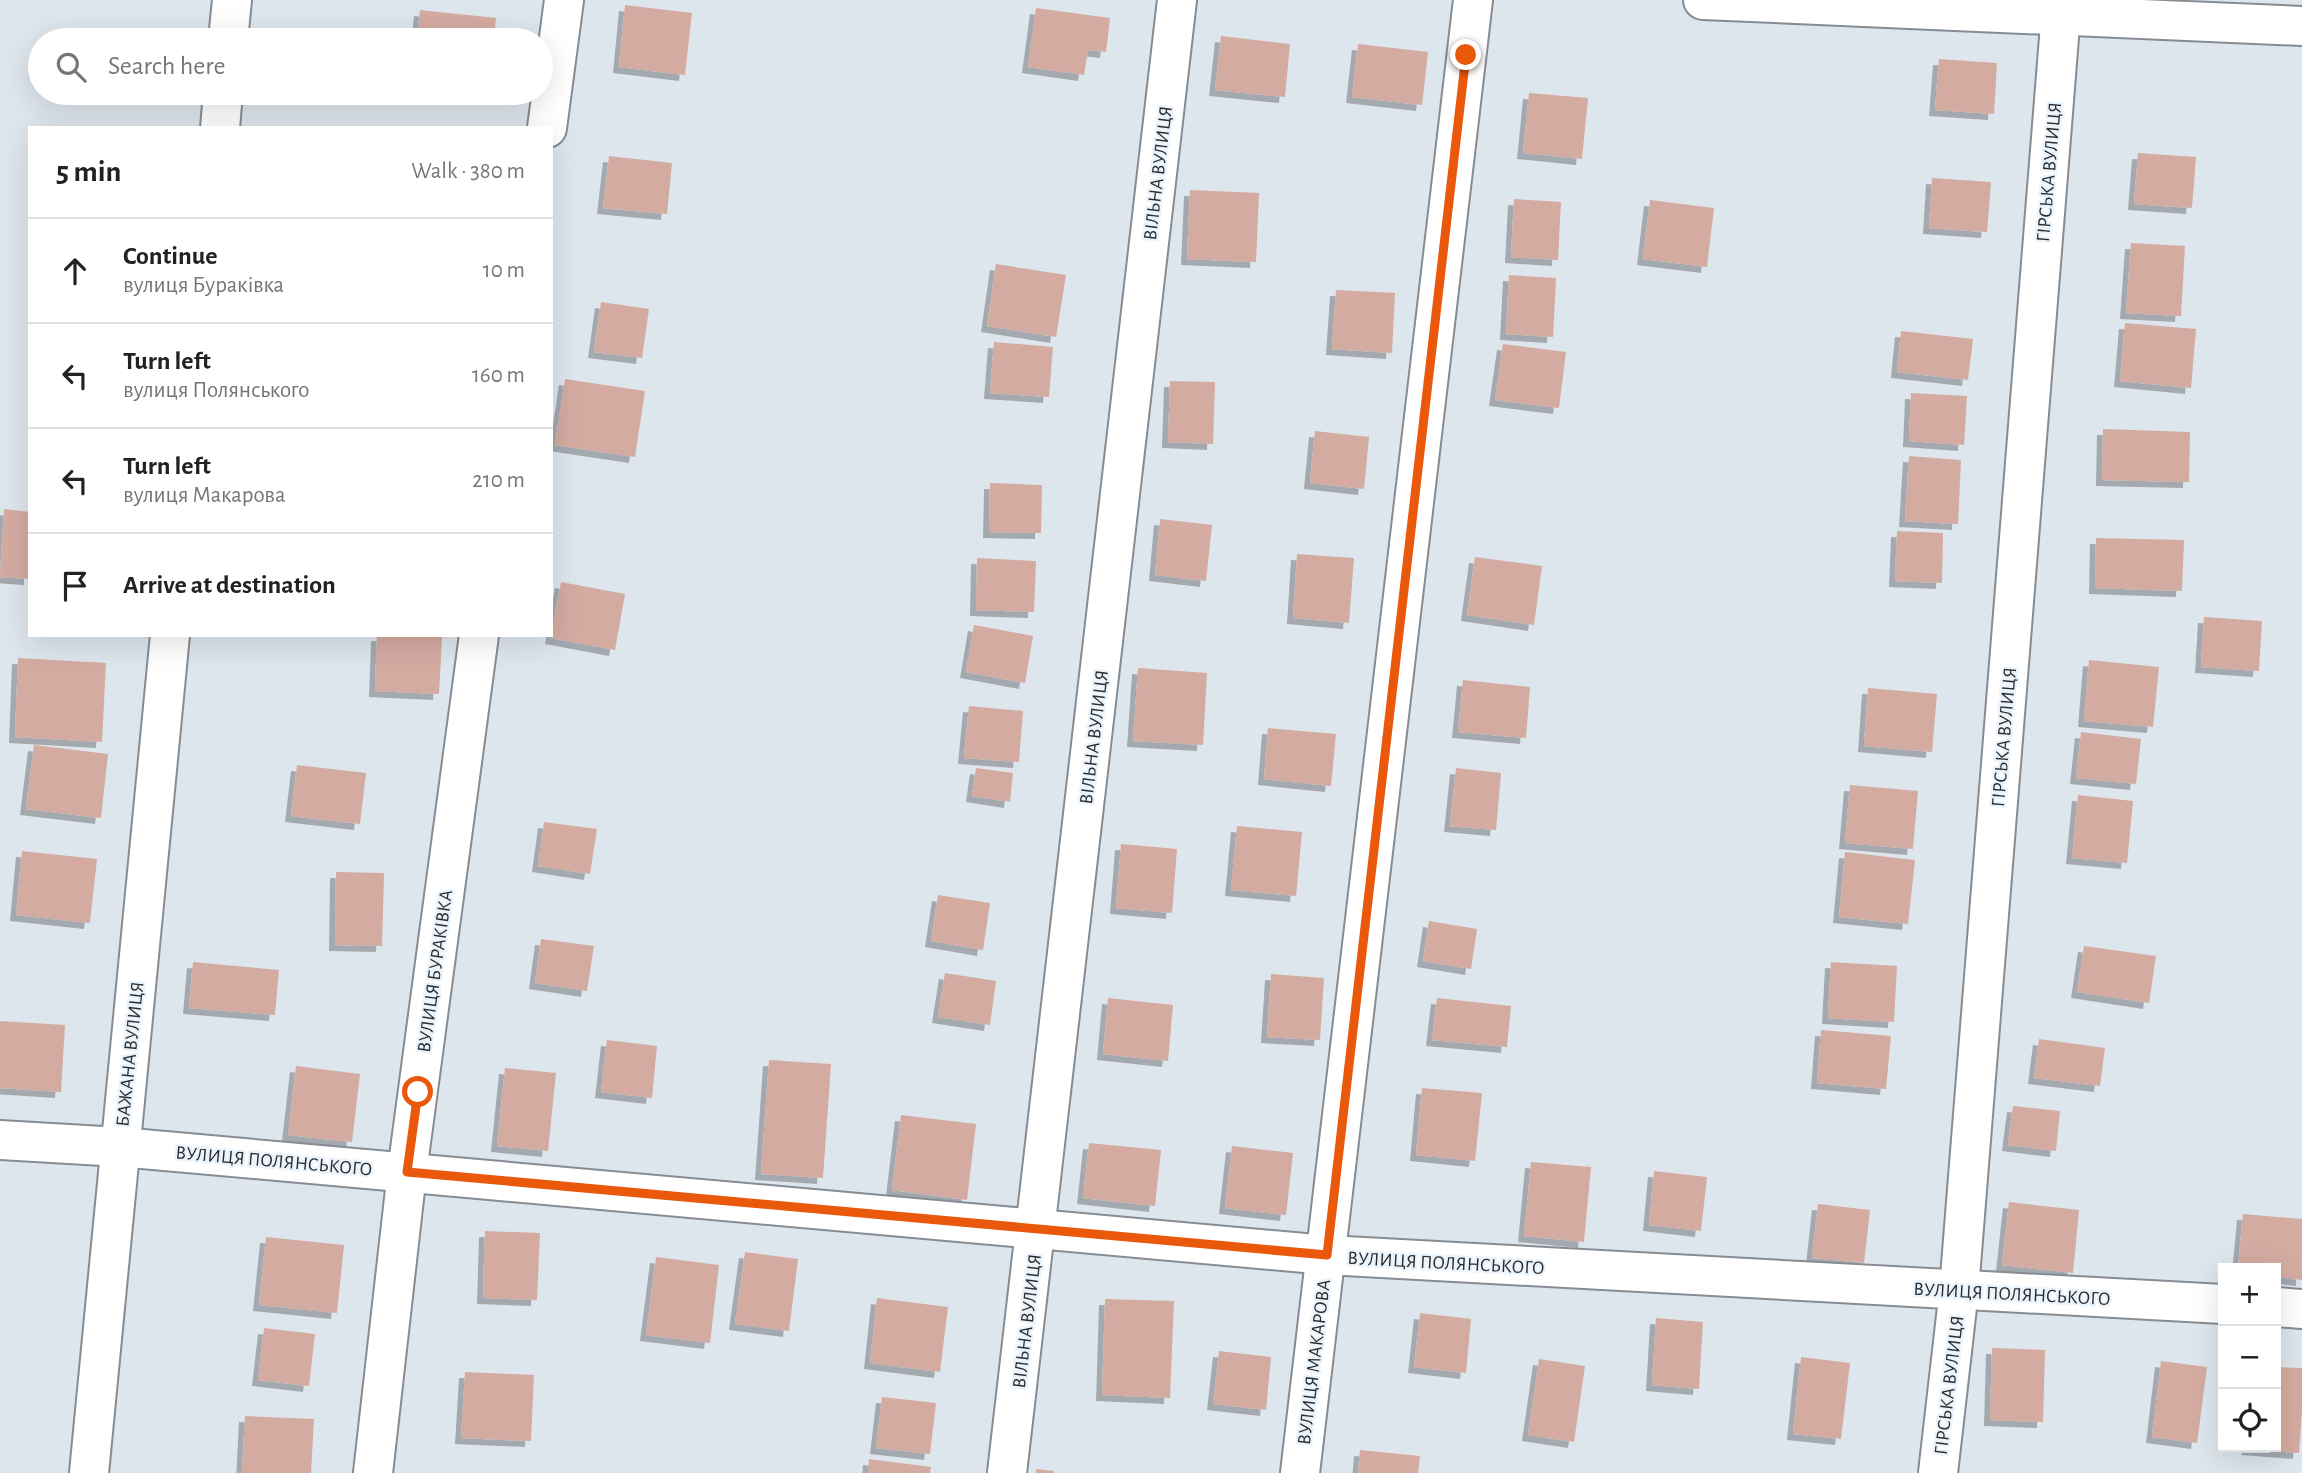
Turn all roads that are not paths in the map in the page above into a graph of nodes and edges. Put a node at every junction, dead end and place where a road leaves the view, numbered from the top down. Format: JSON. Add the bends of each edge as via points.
{"nodes":[{"id":1,"x":232,"y":0,"type":"edge"},
{"id":2,"x":564,"y":0,"type":"edge"},
{"id":3,"x":1177,"y":0,"type":"edge"},
{"id":4,"x":1473,"y":0,"type":"edge"},
{"id":5,"x":1703,"y":0,"type":"edge"},
{"id":6,"x":2061,"y":7,"type":"edge"},
{"id":7,"x":2302,"y":26,"type":"edge"},
{"id":8,"x":229,"y":28,"type":"edge"},
{"id":9,"x":553,"y":83,"type":"edge"},
{"id":10,"x":222,"y":105,"type":"edge"},
{"id":11,"x":550,"y":105,"type":"edge"},
{"id":12,"x":220,"y":126,"type":"edge"},
{"id":13,"x":547,"y":126,"type":"edge"},
{"id":14,"x":170,"y":637,"type":"edge"},
{"id":15,"x":479,"y":637,"type":"edge"},
{"id":16,"x":0,"y":1140,"type":"edge"},
{"id":17,"x":120,"y":1147,"type":"junction"},
{"id":18,"x":407,"y":1172,"type":"junction"},
{"id":19,"x":1037,"y":1230,"type":"junction"},
{"id":20,"x":1327,"y":1255,"type":"junction"},
{"id":21,"x":1959,"y":1290,"type":"junction"},
{"id":22,"x":2218,"y":1304,"type":"edge"},
{"id":23,"x":2281,"y":1307,"type":"edge"},
{"id":24,"x":2302,"y":1309,"type":"edge"},
{"id":25,"x":89,"y":1473,"type":"edge"},
{"id":26,"x":373,"y":1473,"type":"edge"},
{"id":27,"x":1007,"y":1473,"type":"edge"},
{"id":28,"x":1300,"y":1473,"type":"edge"},
{"id":29,"x":1938,"y":1473,"type":"edge"}],
"edges":[{"from":1,"to":8,"type":"street"},
{"from":2,"to":9,"type":"street"},
{"from":3,"to":19,"type":"street","name":"ВІЛЬНА ВУЛИЦЯ"},
{"from":4,"to":20,"type":"street","name":"ВУЛИЦЯ МАКАРОВА"},
{"from":5,"to":6,"type":"street"},
{"from":6,"to":7,"type":"street"},
{"from":6,"to":21,"type":"street","name":"ГІРСЬКА ВУЛИЦЯ"},
{"from":10,"to":12,"type":"street"},
{"from":11,"to":13,"type":"street"},
{"from":14,"to":17,"type":"street","name":"БАЖАНА ВУЛИЦЯ"},
{"from":15,"to":18,"type":"street","name":"ВУЛИЦЯ БУРАКІВКА"},
{"from":16,"to":17,"type":"street","name":"ВУЛИЦЯ ПОЛЯНСЬКОГО"},
{"from":17,"to":18,"type":"street","name":"ВУЛИЦЯ ПОЛЯНСЬКОГО"},
{"from":17,"to":25,"type":"street","name":"БАЖАНА ВУЛИЦЯ"},
{"from":18,"to":19,"type":"street","name":"ВУЛИЦЯ ПОЛЯНСЬКОГО"},
{"from":18,"to":26,"type":"street","name":"ВУЛИЦЯ БУРАКІВКА"},
{"from":19,"to":20,"type":"street","name":"ВУЛИЦЯ ПОЛЯНСЬКОГО"},
{"from":19,"to":27,"type":"street","name":"ВІЛЬНА ВУЛИЦЯ"},
{"from":20,"to":21,"type":"street","name":"ВУЛИЦЯ ПОЛЯНСЬКОГО"},
{"from":20,"to":28,"type":"street","name":"ВУЛИЦЯ МАКАРОВА"},
{"from":21,"to":22,"type":"street","name":"ВУЛИЦЯ ПОЛЯНСЬКОГО"},
{"from":21,"to":29,"type":"street","name":"ГІРСЬКА ВУЛИЦЯ"},
{"from":23,"to":24,"type":"street"}]}
